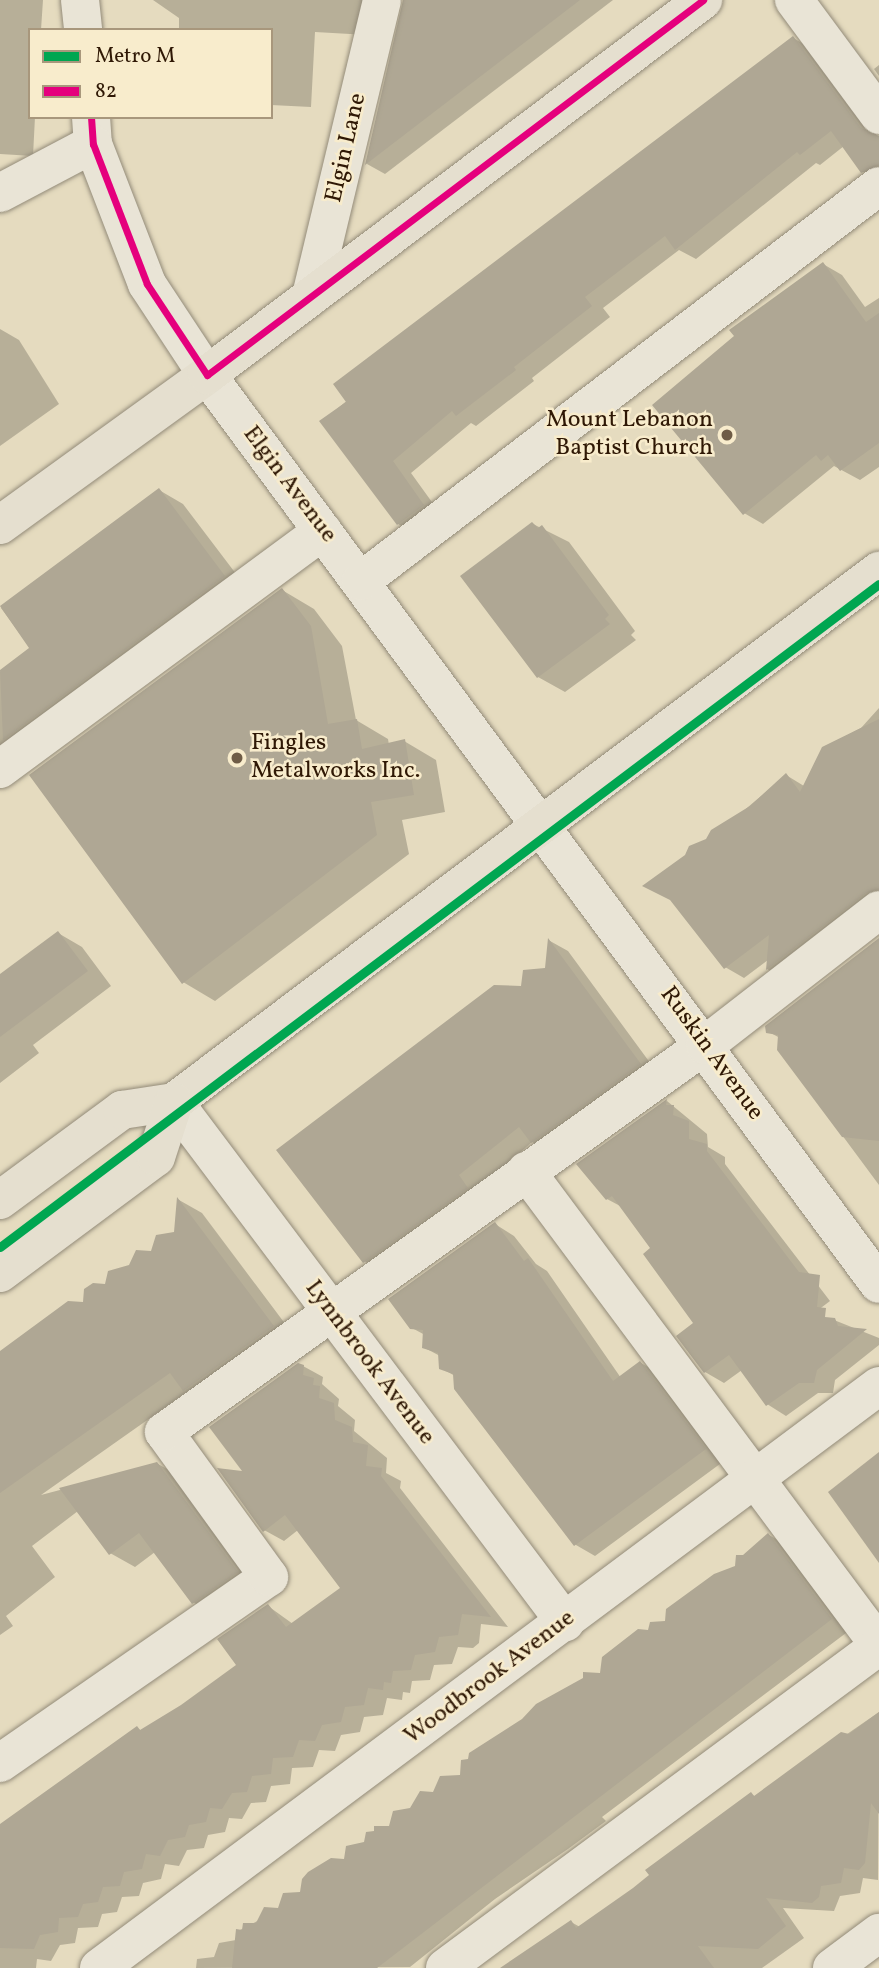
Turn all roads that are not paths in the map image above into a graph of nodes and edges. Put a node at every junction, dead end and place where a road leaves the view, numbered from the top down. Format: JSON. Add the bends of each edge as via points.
{"nodes":[{"id":1,"x":80,"y":0,"type":"edge"},
{"id":2,"x":382,"y":0,"type":"edge"},
{"id":3,"x":704,"y":0,"type":"edge"},
{"id":4,"x":794,"y":0,"type":"edge"},
{"id":5,"x":83,"y":28,"type":"edge"},
{"id":6,"x":879,"y":115,"type":"edge"},
{"id":7,"x":92,"y":131,"type":"edge"},
{"id":8,"x":879,"y":186,"type":"edge"},
{"id":9,"x":0,"y":193,"type":"edge"},
{"id":10,"x":312,"y":296,"type":"junction"},
{"id":11,"x":207,"y":375,"type":"junction"},
{"id":12,"x":0,"y":524,"type":"edge"},
{"id":13,"x":323,"y":531,"type":"junction"},
{"id":14,"x":879,"y":571,"type":"edge"},
{"id":15,"x":361,"y":581,"type":"junction"},
{"id":16,"x":0,"y":769,"type":"edge"},
{"id":17,"x":543,"y":824,"type":"junction"},
{"id":18,"x":879,"y":910,"type":"edge"},
{"id":19,"x":705,"y":1045,"type":"junction"},
{"id":20,"x":174,"y":1102,"type":"junction"},
{"id":21,"x":526,"y":1171,"type":"junction"},
{"id":22,"x":0,"y":1200,"type":"edge"},
{"id":23,"x":0,"y":1273,"type":"edge"},
{"id":24,"x":879,"y":1284,"type":"edge"},
{"id":25,"x":331,"y":1314,"type":"junction"},
{"id":26,"x":879,"y":1386,"type":"edge"},
{"id":27,"x":755,"y":1479,"type":"junction"},
{"id":28,"x":565,"y":1622,"type":"junction"},
{"id":29,"x":879,"y":1646,"type":"edge"},
{"id":30,"x":0,"y":1763,"type":"edge"},
{"id":31,"x":99,"y":1968,"type":"edge"},
{"id":32,"x":445,"y":1968,"type":"edge"}],
"edges":[{"from":1,"to":5,"type":"street"},
{"from":2,"to":10,"type":"street","name":"Elgin Lane"},
{"from":3,"to":10,"type":"main road"},
{"from":4,"to":6,"type":"street"},
{"from":7,"to":9,"type":"street"},
{"from":7,"to":11,"type":"street","name":"Elgin Avenue","via":[[148,284]]},
{"from":8,"to":15,"type":"street"},
{"from":10,"to":11,"type":"main road"},
{"from":11,"to":12,"type":"main road"},
{"from":11,"to":13,"type":"street","name":"Elgin Avenue"},
{"from":13,"to":15,"type":"street","name":"Elgin Avenue"},
{"from":13,"to":16,"type":"street"},
{"from":14,"to":17,"type":"main road"},
{"from":15,"to":17,"type":"street","name":"Elgin Avenue"},
{"from":17,"to":19,"type":"street","name":"Ruskin Avenue"},
{"from":17,"to":20,"type":"main road"},
{"from":18,"to":19,"type":"street"},
{"from":19,"to":21,"type":"street"},
{"from":19,"to":24,"type":"street","name":"Ruskin Avenue"},
{"from":20,"to":22,"type":"main road","via":[[122,1110]]},
{"from":20,"to":23,"type":"main road","via":[[156,1157]]},
{"from":20,"to":25,"type":"street","name":"Lynnbrook Avenue"},
{"from":21,"to":25,"type":"street"},
{"from":21,"to":27,"type":"street"},
{"from":25,"to":28,"type":"street","name":"Lynnbrook Avenue"},
{"from":25,"to":30,"type":"street","via":[[164,1433],[269,1577]]},
{"from":26,"to":27,"type":"street","name":"Woodbrook Avenue"},
{"from":27,"to":28,"type":"street","name":"Woodbrook Avenue"},
{"from":27,"to":29,"type":"street"},
{"from":28,"to":31,"type":"street","name":"Woodbrook Avenue"},
{"from":29,"to":32,"type":"street"}]}
